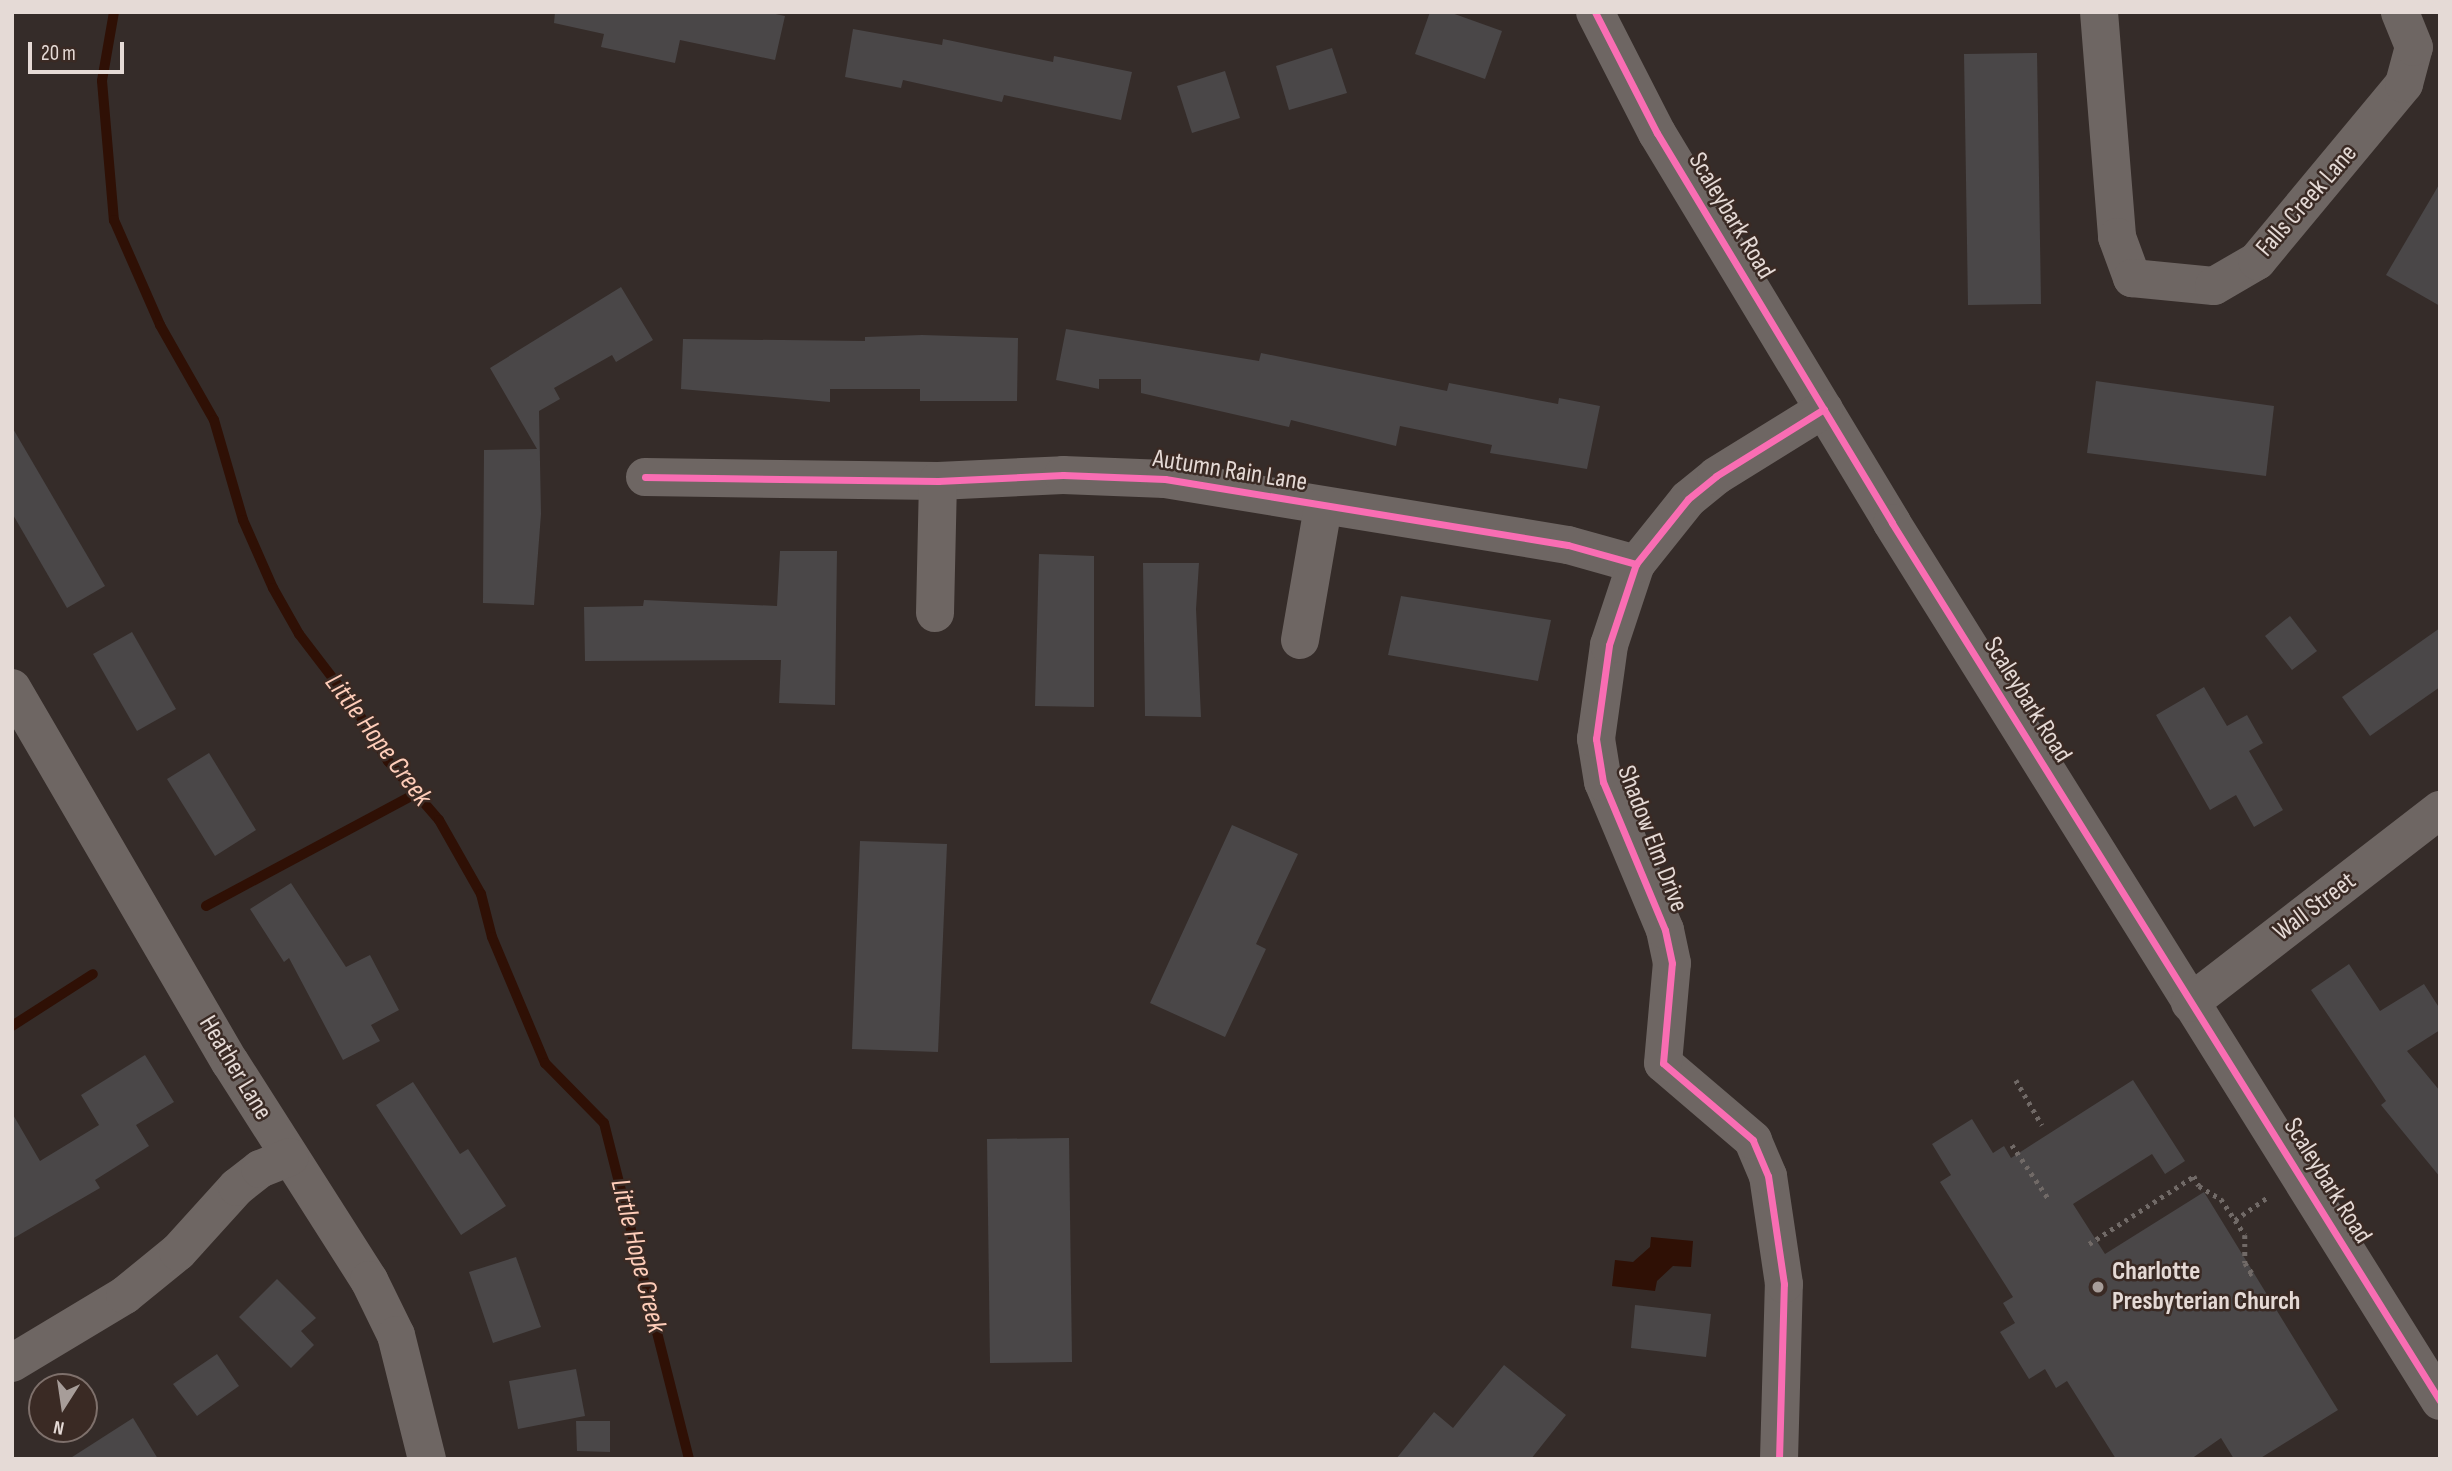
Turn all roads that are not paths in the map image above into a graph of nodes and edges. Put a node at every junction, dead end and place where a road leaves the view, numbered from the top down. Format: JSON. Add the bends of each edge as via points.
{"nodes":[{"id":1,"x":1595,"y":12,"type":"edge"},
{"id":2,"x":2099,"y":12,"type":"edge"},
{"id":3,"x":2400,"y":12,"type":"edge"},
{"id":4,"x":1824,"y":409,"type":"junction"},
{"id":5,"x":645,"y":477,"type":"dead end"},
{"id":6,"x":938,"y":481,"type":"junction"},
{"id":7,"x":1323,"y":507,"type":"junction"},
{"id":8,"x":1636,"y":564,"type":"junction"},
{"id":9,"x":934,"y":613,"type":"dead end"},
{"id":10,"x":1300,"y":640,"type":"dead end"},
{"id":11,"x":12,"y":688,"type":"edge"},
{"id":12,"x":2440,"y":810,"type":"edge"},
{"id":13,"x":2190,"y":1003,"type":"junction"},
{"id":14,"x":290,"y":1157,"type":"junction"},
{"id":15,"x":12,"y":1363,"type":"edge"},
{"id":16,"x":2440,"y":1401,"type":"edge"},
{"id":17,"x":427,"y":1459,"type":"edge"},
{"id":18,"x":1779,"y":1459,"type":"edge"}],
"edges":[{"from":1,"to":4,"type":"street","name":"Scaleybark Road","via":[[1657,133]]},
{"from":2,"to":3,"type":"street","name":"Falls Creek Lane","via":[[2116,237],[2132,278],[2214,286],[2257,261],[2404,84],[2414,47]]},
{"from":4,"to":8,"type":"street","name":"Shadow Elm Drive","via":[[1716,476],[1688,499]]},
{"from":4,"to":13,"type":"street","name":"Scaleybark Road"},
{"from":5,"to":6,"type":"street","name":"Autumn Rain Lane"},
{"from":6,"to":7,"type":"street","name":"Autumn Rain Lane","via":[[1063,475],[1165,479]]},
{"from":6,"to":9,"type":"street"},
{"from":7,"to":8,"type":"street","name":"Autumn Rain Lane","via":[[1568,545]]},
{"from":7,"to":10,"type":"street"},
{"from":8,"to":18,"type":"street","name":"Shadow Elm Drive","via":[[1609,645],[1596,739],[1603,782],[1665,930],[1672,963],[1663,1063],[1753,1140],[1768,1176],[1784,1284]]},
{"from":11,"to":14,"type":"street","name":"Heather Lane"},
{"from":12,"to":13,"type":"street","name":"Wall Street"},
{"from":13,"to":16,"type":"street","name":"Scaleybark Road"},
{"from":14,"to":15,"type":"street","via":[[260,1169],[237,1187],[178,1252],[125,1294]]},
{"from":14,"to":17,"type":"street","name":"Heather Lane","via":[[369,1280],[396,1335]]}]}
